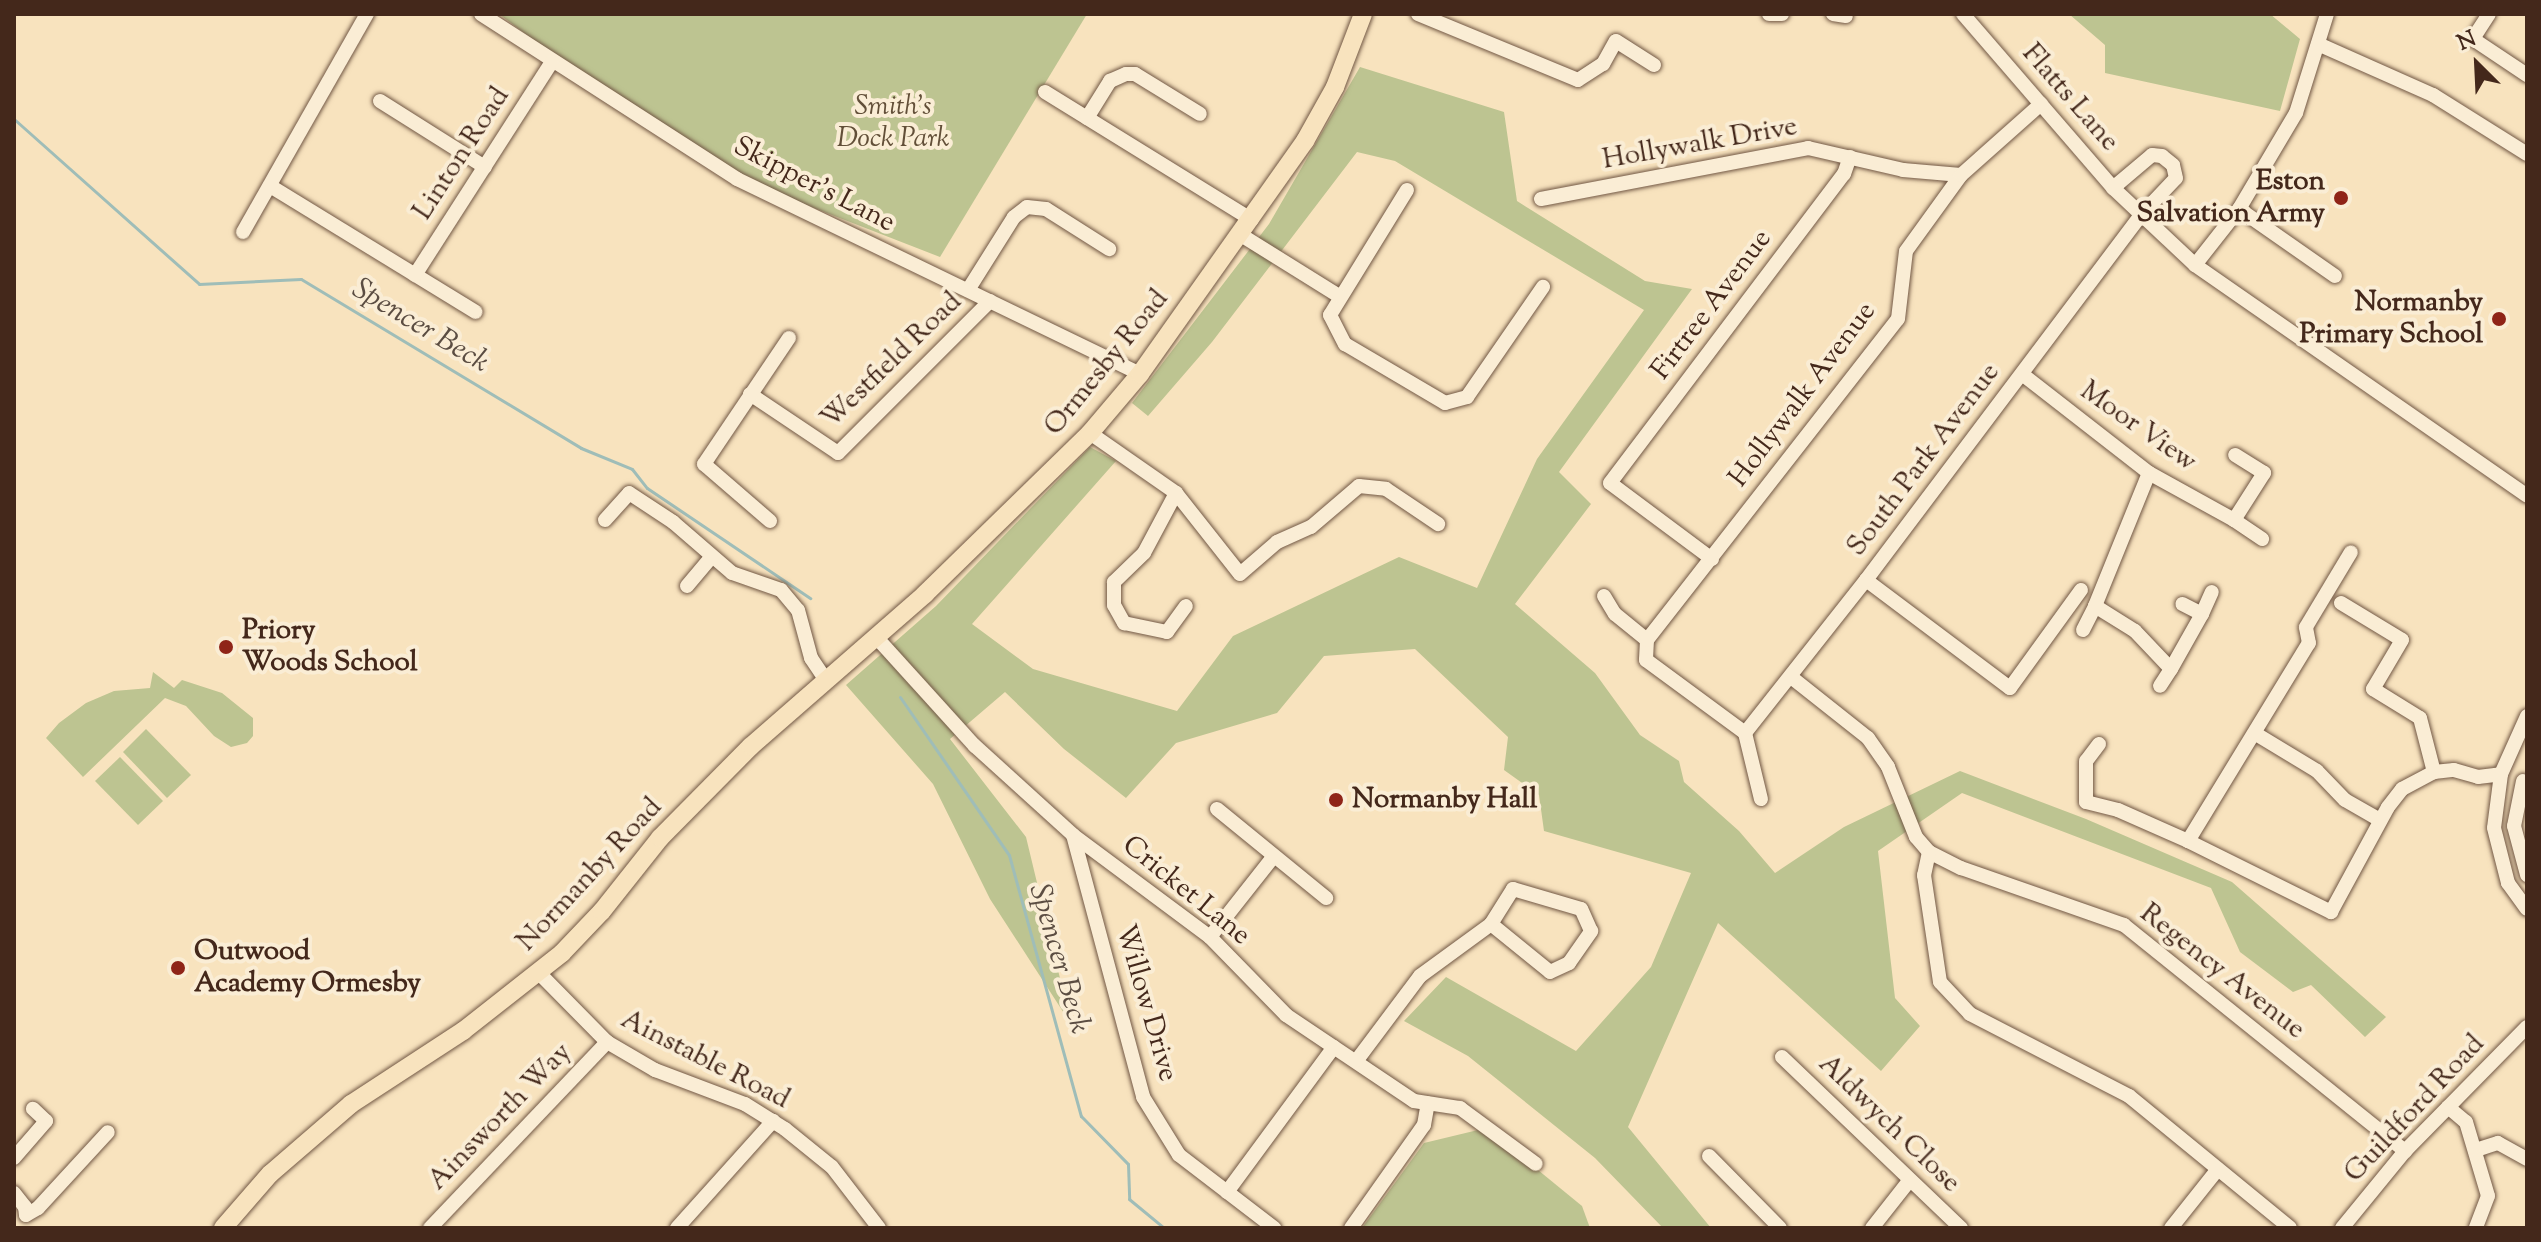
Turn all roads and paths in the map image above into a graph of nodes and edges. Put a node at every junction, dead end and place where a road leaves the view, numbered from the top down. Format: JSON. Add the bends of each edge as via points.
{"nodes":[{"id":1,"x":367,"y":14,"type":"edge"},
{"id":2,"x":481,"y":14,"type":"edge"},
{"id":3,"x":1363,"y":14,"type":"edge"},
{"id":4,"x":1418,"y":14,"type":"edge"},
{"id":5,"x":1769,"y":14,"type":"edge"},
{"id":6,"x":1782,"y":14,"type":"edge"},
{"id":7,"x":1963,"y":14,"type":"edge"},
{"id":8,"x":2327,"y":14,"type":"edge"},
{"id":9,"x":2489,"y":14,"type":"edge"},
{"id":10,"x":2318,"y":44,"type":"junction"},
{"id":11,"x":552,"y":62,"type":"junction"},
{"id":12,"x":1654,"y":65,"type":"dead end"},
{"id":13,"x":2527,"y":75,"type":"edge"},
{"id":14,"x":1045,"y":92,"type":"dead end"},
{"id":15,"x":380,"y":101,"type":"dead end"},
{"id":16,"x":2041,"y":104,"type":"junction"},
{"id":17,"x":1200,"y":114,"type":"dead end"},
{"id":18,"x":1087,"y":118,"type":"junction"},
{"id":19,"x":2527,"y":154,"type":"edge"},
{"id":20,"x":1850,"y":157,"type":"junction"},
{"id":21,"x":485,"y":167,"type":"junction"},
{"id":22,"x":1961,"y":175,"type":"junction"},
{"id":23,"x":270,"y":186,"type":"junction"},
{"id":24,"x":2113,"y":188,"type":"junction"},
{"id":25,"x":1407,"y":190,"type":"dead end"},
{"id":26,"x":1541,"y":199,"type":"dead end"},
{"id":27,"x":2239,"y":209,"type":"junction"},
{"id":28,"x":2140,"y":216,"type":"junction"},
{"id":29,"x":1246,"y":227,"type":"junction"},
{"id":30,"x":243,"y":232,"type":"dead end"},
{"id":31,"x":1109,"y":249,"type":"dead end"},
{"id":32,"x":2195,"y":265,"type":"junction"},
{"id":33,"x":415,"y":275,"type":"junction"},
{"id":34,"x":2335,"y":276,"type":"dead end"},
{"id":35,"x":1543,"y":287,"type":"dead end"},
{"id":36,"x":968,"y":290,"type":"junction"},
{"id":37,"x":1339,"y":296,"type":"junction"},
{"id":38,"x":990,"y":301,"type":"junction"},
{"id":39,"x":476,"y":312,"type":"dead end"},
{"id":40,"x":789,"y":338,"type":"dead end"},
{"id":41,"x":1140,"y":374,"type":"junction"},
{"id":42,"x":2022,"y":374,"type":"junction"},
{"id":43,"x":750,"y":394,"type":"junction"},
{"id":44,"x":1090,"y":433,"type":"junction"},
{"id":45,"x":2235,"y":455,"type":"dead end"},
{"id":46,"x":2149,"y":473,"type":"junction"},
{"id":47,"x":1176,"y":493,"type":"junction"},
{"id":48,"x":2527,"y":496,"type":"edge"},
{"id":49,"x":605,"y":520,"type":"dead end"},
{"id":50,"x":2234,"y":520,"type":"junction"},
{"id":51,"x":770,"y":521,"type":"dead end"},
{"id":52,"x":1438,"y":524,"type":"dead end"},
{"id":53,"x":2262,"y":539,"type":"dead end"},
{"id":54,"x":2351,"y":552,"type":"dead end"},
{"id":55,"x":711,"y":557,"type":"junction"},
{"id":56,"x":1712,"y":559,"type":"junction"},
{"id":57,"x":1866,"y":580,"type":"junction"},
{"id":58,"x":687,"y":586,"type":"dead end"},
{"id":59,"x":2081,"y":590,"type":"dead end"},
{"id":60,"x":2212,"y":592,"type":"dead end"},
{"id":61,"x":1604,"y":596,"type":"dead end"},
{"id":62,"x":2341,"y":603,"type":"dead end"},
{"id":63,"x":2182,"y":604,"type":"dead end"},
{"id":64,"x":1186,"y":606,"type":"dead end"},
{"id":65,"x":2095,"y":606,"type":"junction"},
{"id":66,"x":2202,"y":614,"type":"junction"},
{"id":67,"x":2083,"y":630,"type":"dead end"},
{"id":68,"x":876,"y":637,"type":"junction"},
{"id":69,"x":1647,"y":640,"type":"junction"},
{"id":70,"x":2171,"y":669,"type":"junction"},
{"id":71,"x":1791,"y":677,"type":"junction"},
{"id":72,"x":825,"y":679,"type":"junction"},
{"id":73,"x":2160,"y":686,"type":"dead end"},
{"id":74,"x":2527,"y":716,"type":"edge"},
{"id":75,"x":1745,"y":733,"type":"junction"},
{"id":76,"x":2256,"y":734,"type":"junction"},
{"id":77,"x":2099,"y":744,"type":"dead end"},
{"id":78,"x":2434,"y":772,"type":"junction"},
{"id":79,"x":2501,"y":774,"type":"junction"},
{"id":80,"x":2523,"y":781,"type":"dead end"},
{"id":81,"x":1761,"y":799,"type":"dead end"},
{"id":82,"x":1217,"y":809,"type":"dead end"},
{"id":83,"x":2380,"y":820,"type":"junction"},
{"id":84,"x":1073,"y":835,"type":"junction"},
{"id":85,"x":2188,"y":841,"type":"junction"},
{"id":86,"x":1929,"y":852,"type":"junction"},
{"id":87,"x":1274,"y":856,"type":"junction"},
{"id":88,"x":2527,"y":875,"type":"edge"},
{"id":89,"x":1326,"y":898,"type":"dead end"},
{"id":90,"x":2526,"y":907,"type":"edge"},
{"id":91,"x":1491,"y":924,"type":"junction"},
{"id":92,"x":1210,"y":937,"type":"junction"},
{"id":93,"x":539,"y":973,"type":"junction"},
{"id":94,"x":2527,"y":1027,"type":"edge"},
{"id":95,"x":607,"y":1042,"type":"junction"},
{"id":96,"x":1334,"y":1047,"type":"junction"},
{"id":97,"x":1782,"y":1057,"type":"dead end"},
{"id":98,"x":1357,"y":1060,"type":"junction"},
{"id":99,"x":1428,"y":1103,"type":"junction"},
{"id":100,"x":2448,"y":1107,"type":"junction"},
{"id":101,"x":33,"y":1109,"type":"dead end"},
{"id":102,"x":773,"y":1121,"type":"junction"},
{"id":103,"x":108,"y":1132,"type":"dead end"},
{"id":104,"x":2476,"y":1150,"type":"junction"},
{"id":105,"x":2405,"y":1151,"type":"junction"},
{"id":106,"x":1709,"y":1156,"type":"dead end"},
{"id":107,"x":14,"y":1158,"type":"edge"},
{"id":108,"x":2527,"y":1159,"type":"edge"},
{"id":109,"x":1536,"y":1164,"type":"dead end"},
{"id":110,"x":2218,"y":1169,"type":"junction"},
{"id":111,"x":1909,"y":1181,"type":"junction"},
{"id":112,"x":1227,"y":1192,"type":"junction"},
{"id":113,"x":14,"y":1193,"type":"edge"},
{"id":114,"x":24,"y":1222,"type":"edge"},
{"id":115,"x":223,"y":1228,"type":"edge"},
{"id":116,"x":430,"y":1228,"type":"edge"},
{"id":117,"x":677,"y":1228,"type":"edge"},
{"id":118,"x":879,"y":1228,"type":"edge"},
{"id":119,"x":1274,"y":1228,"type":"edge"},
{"id":120,"x":1351,"y":1228,"type":"edge"},
{"id":121,"x":1780,"y":1228,"type":"edge"},
{"id":122,"x":1872,"y":1228,"type":"edge"},
{"id":123,"x":1961,"y":1228,"type":"edge"},
{"id":124,"x":2171,"y":1228,"type":"edge"},
{"id":125,"x":2290,"y":1228,"type":"edge"},
{"id":126,"x":2342,"y":1228,"type":"edge"},
{"id":127,"x":2476,"y":1228,"type":"edge"}],
"edges":[{"from":1,"to":23,"type":"street"},
{"from":2,"to":11,"type":"street","name":"Skipper's Lane"},
{"from":3,"to":29,"type":"main road","name":"Ormesby Road","via":[[1335,87]]},
{"from":4,"to":12,"type":"street","via":[[1578,80],[1603,64],[1616,41]]},
{"from":5,"to":6,"type":"street"},
{"from":7,"to":16,"type":"street","name":"Flatts Lane"},
{"from":8,"to":10,"type":"street"},
{"from":9,"to":13,"type":"street","via":[[2473,39]]},
{"from":10,"to":19,"type":"street","via":[[2433,95]]},
{"from":10,"to":27,"type":"street","via":[[2296,113]]},
{"from":11,"to":21,"type":"street","name":"Linton Road"},
{"from":11,"to":36,"type":"street","name":"Skipper's Lane","via":[[737,179]]},
{"from":14,"to":18,"type":"street"},
{"from":15,"to":21,"type":"street"},
{"from":16,"to":22,"type":"street","name":"Hollywalk Avenue"},
{"from":16,"to":24,"type":"street","name":"Flatts Lane"},
{"from":17,"to":18,"type":"street","via":[[1135,74],[1126,74],[1110,81]]},
{"from":18,"to":29,"type":"street"},
{"from":20,"to":22,"type":"street","name":"Hollywalk Drive","via":[[1903,170]]},
{"from":20,"to":26,"type":"street","name":"Hollywalk Drive","via":[[1808,148]]},
{"from":20,"to":56,"type":"street","name":"Firtree Avenue","via":[[1844,174],[1610,483]]},
{"from":21,"to":33,"type":"street","name":"Linton Road"},
{"from":22,"to":56,"type":"street","name":"Hollywalk Avenue","via":[[1906,251],[1898,319]]},
{"from":23,"to":30,"type":"street"},
{"from":23,"to":33,"type":"street"},
{"from":24,"to":28,"type":"street","name":"Flatts Lane"},
{"from":24,"to":28,"type":"street","name":"South Park Avenue","via":[[2152,155],[2173,165],[2176,178]]},
{"from":25,"to":37,"type":"street"},
{"from":27,"to":32,"type":"street"},
{"from":27,"to":34,"type":"street"},
{"from":28,"to":32,"type":"street","name":"Flatts Lane"},
{"from":28,"to":42,"type":"street","name":"South Park Avenue"},
{"from":29,"to":37,"type":"street"},
{"from":29,"to":41,"type":"main road","name":"Ormesby Road"},
{"from":31,"to":36,"type":"street","via":[[1046,209],[1027,207],[1014,217]]},
{"from":32,"to":48,"type":"street","name":"Flatts Lane"},
{"from":33,"to":39,"type":"street"},
{"from":35,"to":37,"type":"street","via":[[1467,397],[1445,403],[1345,344],[1330,315]]},
{"from":36,"to":38,"type":"street","name":"Skipper's Lane"},
{"from":38,"to":41,"type":"street","name":"Skipper's Lane"},
{"from":38,"to":43,"type":"street","name":"Westfield Road","via":[[838,453]]},
{"from":40,"to":43,"type":"street"},
{"from":41,"to":44,"type":"main road","name":"Ormesby Road"},
{"from":42,"to":46,"type":"street","name":"Moor View"},
{"from":42,"to":57,"type":"street","name":"South Park Avenue"},
{"from":43,"to":51,"type":"street","via":[[704,464]]},
{"from":44,"to":47,"type":"street"},
{"from":44,"to":68,"type":"main road","name":"Ormesby Road"},
{"from":45,"to":50,"type":"street","name":"Moor View","via":[[2264,473]]},
{"from":46,"to":50,"type":"street","name":"Moor View"},
{"from":46,"to":65,"type":"street"},
{"from":47,"to":52,"type":"street","via":[[1240,574],[1277,542],[1311,527],[1359,486],[1386,489]]},
{"from":47,"to":64,"type":"street","via":[[1144,553],[1114,582],[1114,605],[1124,623],[1167,632]]},
{"from":49,"to":55,"type":"street","via":[[629,493],[673,522]]},
{"from":50,"to":53,"type":"street"},
{"from":54,"to":76,"type":"street","via":[[2306,627],[2309,643]]},
{"from":55,"to":58,"type":"street"},
{"from":55,"to":72,"type":"street","via":[[732,573],[781,590],[798,610],[811,658]]},
{"from":56,"to":69,"type":"street","name":"Hollywalk Avenue"},
{"from":57,"to":59,"type":"street","via":[[2010,688]]},
{"from":57,"to":71,"type":"street","name":"South Park Avenue"},
{"from":60,"to":66,"type":"street"},
{"from":61,"to":69,"type":"street","via":[[1615,614]]},
{"from":62,"to":78,"type":"street","via":[[2402,640],[2373,689],[2420,718]]},
{"from":63,"to":66,"type":"street"},
{"from":65,"to":67,"type":"street"},
{"from":65,"to":70,"type":"street","via":[[2135,631]]},
{"from":66,"to":70,"type":"street"},
{"from":68,"to":72,"type":"main road","name":"Normanby Road"},
{"from":68,"to":84,"type":"street","name":"Cricket Lane","via":[[975,746]]},
{"from":69,"to":75,"type":"street","via":[[1646,660]]},
{"from":70,"to":73,"type":"street"},
{"from":71,"to":75,"type":"street","name":"South Park Avenue"},
{"from":71,"to":86,"type":"street","via":[[1868,738],[1888,767],[1916,837]]},
{"from":72,"to":93,"type":"main road","name":"Normanby Road","via":[[660,838],[583,932]]},
{"from":74,"to":79,"type":"street"},
{"from":75,"to":81,"type":"street"},
{"from":76,"to":83,"type":"street","via":[[2317,771],[2345,800]]},
{"from":76,"to":85,"type":"street"},
{"from":77,"to":85,"type":"street","via":[[2086,761],[2086,802]]},
{"from":78,"to":79,"type":"street"},
{"from":78,"to":83,"type":"street","via":[[2402,789]]},
{"from":79,"to":90,"type":"street","via":[[2494,828],[2508,883]]},
{"from":80,"to":88,"type":"street","via":[[2514,826]]},
{"from":82,"to":87,"type":"street"},
{"from":83,"to":85,"type":"street","via":[[2331,912]]},
{"from":84,"to":92,"type":"street","name":"Cricket Lane"},
{"from":84,"to":112,"type":"street","name":"Willow Drive","via":[[1143,1097],[1179,1155]]},
{"from":86,"to":105,"type":"street","name":"Regency Avenue","via":[[2124,925]]},
{"from":86,"to":110,"type":"street","via":[[1924,875],[1940,982],[1970,1014],[2129,1096]]},
{"from":87,"to":89,"type":"street"},
{"from":87,"to":92,"type":"street"},
{"from":91,"to":91,"type":"street","via":[[1513,889],[1581,909],[1591,931],[1569,963],[1550,972]]},
{"from":91,"to":98,"type":"street","via":[[1420,976]]},
{"from":92,"to":96,"type":"street","name":"Cricket Lane","via":[[1286,1015]]},
{"from":93,"to":95,"type":"street","name":"Ainstable Road"},
{"from":93,"to":115,"type":"main road","name":"Normanby Road","via":[[463,1031],[351,1104],[270,1174]]},
{"from":94,"to":100,"type":"street","name":"Guildford Road"},
{"from":95,"to":102,"type":"street","name":"Ainstable Road","via":[[655,1070],[745,1104]]},
{"from":95,"to":116,"type":"street","name":"Ainsworth Way"},
{"from":96,"to":98,"type":"street","name":"Cricket Lane"},
{"from":96,"to":112,"type":"street"},
{"from":97,"to":111,"type":"street","name":"Aldwych Close"},
{"from":98,"to":99,"type":"street","name":"Cricket Lane","via":[[1414,1101]]},
{"from":99,"to":109,"type":"street","name":"Cricket Lane","via":[[1460,1108]]},
{"from":99,"to":120,"type":"street","via":[[1424,1125]]},
{"from":100,"to":104,"type":"street","via":[[2466,1122]]},
{"from":100,"to":105,"type":"street","name":"Guildford Road"},
{"from":101,"to":107,"type":"street","via":[[46,1121]]},
{"from":102,"to":117,"type":"street"},
{"from":102,"to":118,"type":"street","name":"Ainstable Road","via":[[832,1167]]},
{"from":103,"to":114,"type":"street"},
{"from":104,"to":108,"type":"street","via":[[2498,1143]]},
{"from":104,"to":127,"type":"street","via":[[2488,1196]]},
{"from":105,"to":126,"type":"street","name":"Guildford Road"},
{"from":106,"to":121,"type":"street"},
{"from":110,"to":124,"type":"street"},
{"from":110,"to":125,"type":"street"},
{"from":111,"to":122,"type":"street"},
{"from":111,"to":123,"type":"street","name":"Aldwych Close"},
{"from":112,"to":119,"type":"street","name":"Willow Drive"},
{"from":113,"to":114,"type":"street","via":[[25,1207]]}]}
